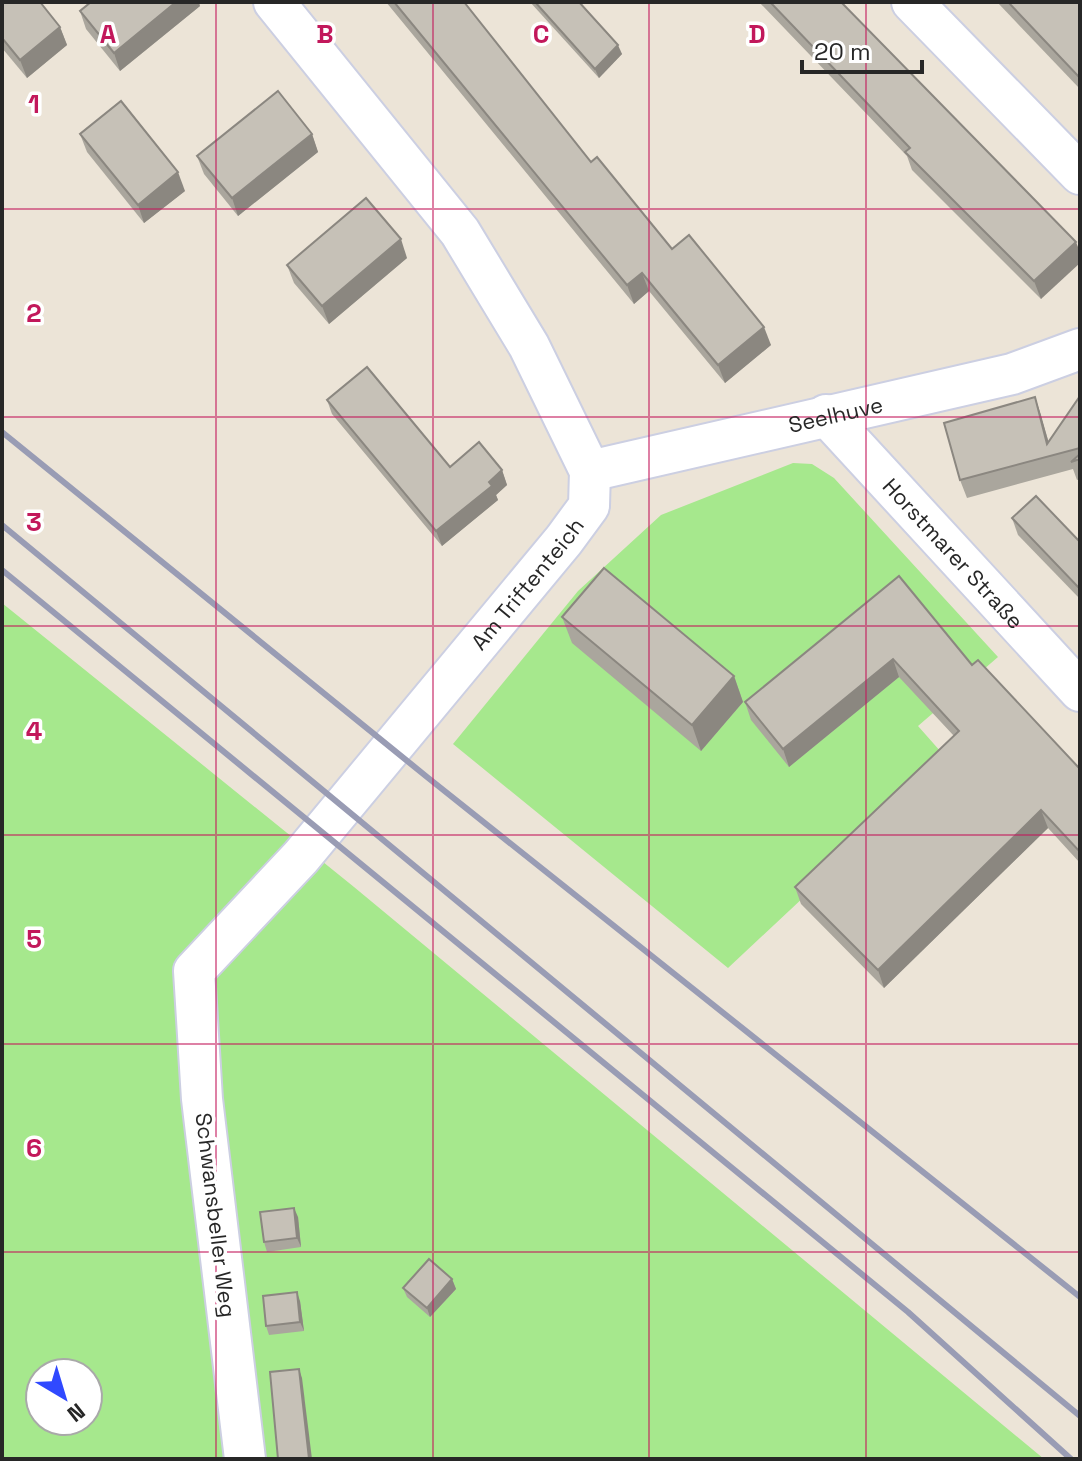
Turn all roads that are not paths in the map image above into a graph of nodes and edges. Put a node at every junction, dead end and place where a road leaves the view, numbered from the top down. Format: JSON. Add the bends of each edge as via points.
{"nodes":[{"id":1,"x":274,"y":2,"type":"edge"},
{"id":2,"x":912,"y":2,"type":"edge"},
{"id":3,"x":1080,"y":174,"type":"edge"},
{"id":4,"x":1080,"y":349,"type":"edge"},
{"id":5,"x":826,"y":415,"type":"junction"},
{"id":6,"x":590,"y":471,"type":"junction"},
{"id":7,"x":1080,"y":691,"type":"edge"},
{"id":8,"x":194,"y":971,"type":"joint"},
{"id":9,"x":245,"y":1459,"type":"edge"}],
"edges":[{"from":1,"to":6,"type":"street","via":[[460,232],[529,346]]},
{"from":2,"to":3,"type":"street"},
{"from":4,"to":5,"type":"street","name":"Seelhuve","via":[[1012,374]]},
{"from":5,"to":6,"type":"street","name":"Seelhuve"},
{"from":5,"to":7,"type":"street","name":"Horstmarer Straße"},
{"from":6,"to":8,"type":"street","name":"Am Triftenteich","via":[[589,506],[564,540],[301,857]]},
{"from":8,"to":9,"type":"street","name":"Schwansbeller Weg","via":[[202,1099]]}]}
